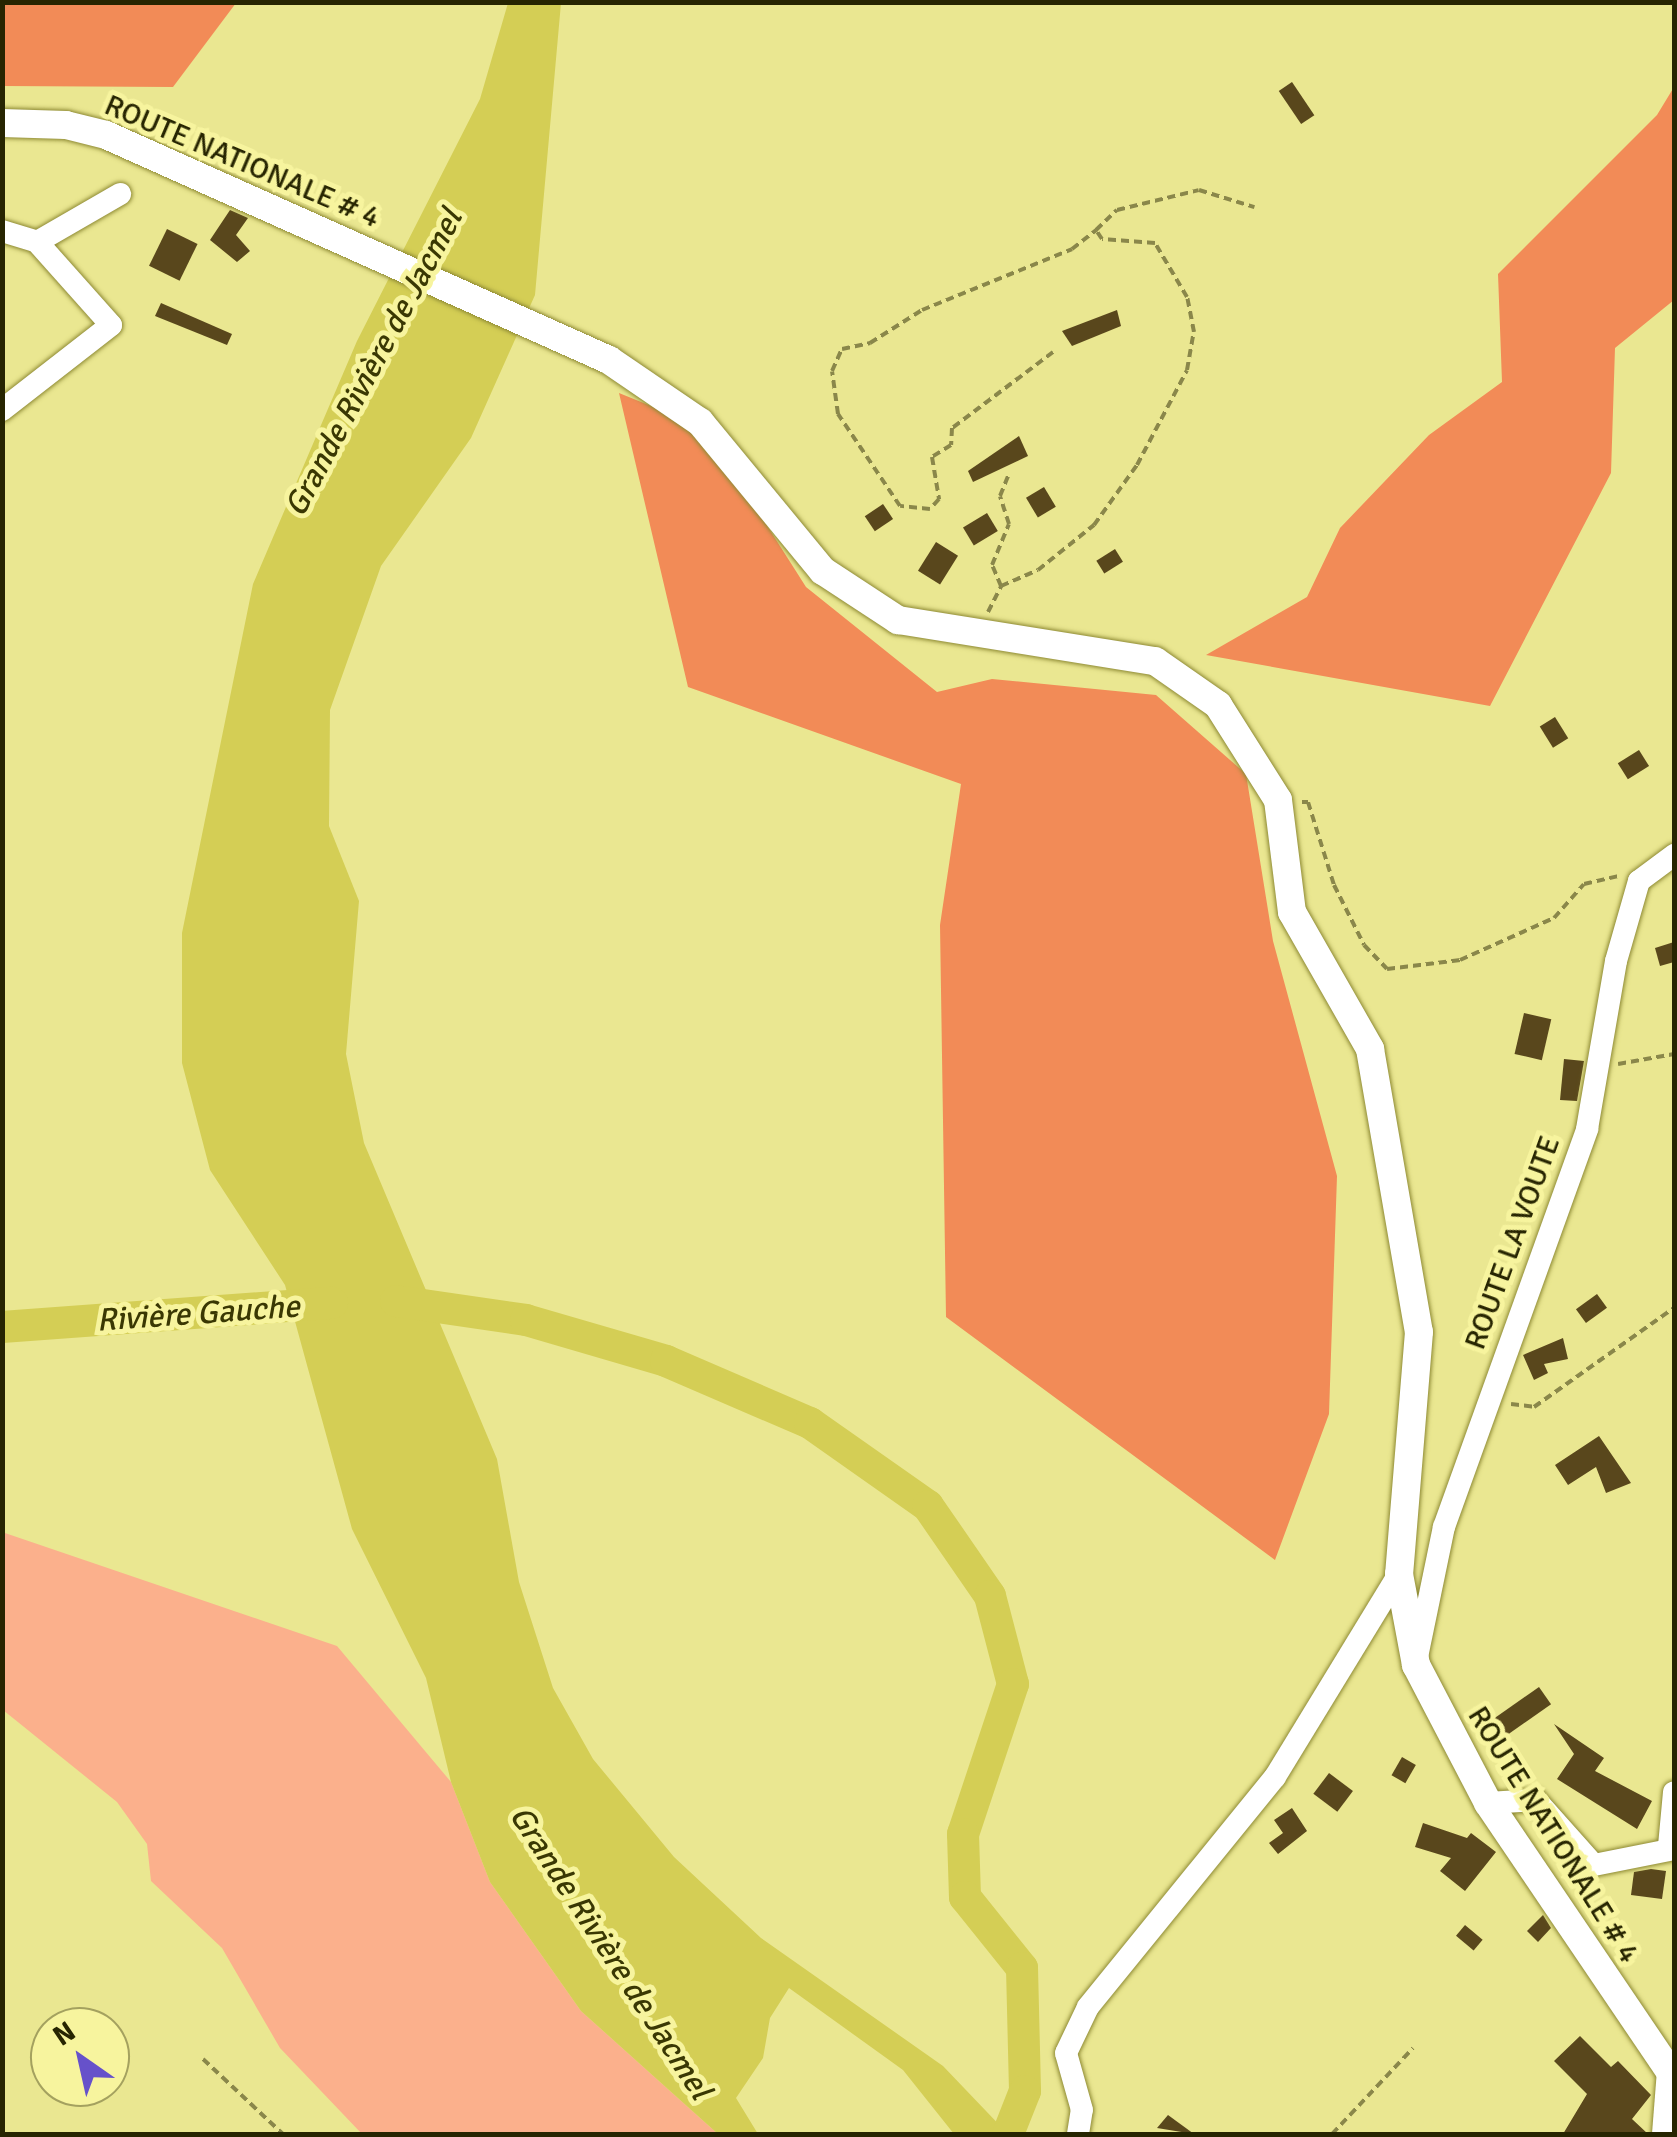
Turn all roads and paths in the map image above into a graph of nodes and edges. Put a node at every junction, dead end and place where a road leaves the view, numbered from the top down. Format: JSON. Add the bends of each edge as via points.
{"nodes":[{"id":1,"x":2,"y":122,"type":"edge"},
{"id":2,"x":120,"y":194,"type":"dead end"},
{"id":3,"x":1254,"y":207,"type":"dead end"},
{"id":4,"x":2,"y":230,"type":"edge"},
{"id":5,"x":1096,"y":230,"type":"junction"},
{"id":6,"x":37,"y":242,"type":"junction"},
{"id":7,"x":1053,"y":352,"type":"dead end"},
{"id":8,"x":2,"y":410,"type":"edge"},
{"id":9,"x":1009,"y":474,"type":"dead end"},
{"id":10,"x":1000,"y":586,"type":"junction"},
{"id":11,"x":969,"y":634,"type":"junction"},
{"id":12,"x":1278,"y":800,"type":"junction"},
{"id":13,"x":1674,"y":854,"type":"edge"},
{"id":14,"x":1639,"y":881,"type":"junction"},
{"id":15,"x":1674,"y":1054,"type":"edge"},
{"id":16,"x":1598,"y":1066,"type":"junction"},
{"id":17,"x":1674,"y":1308,"type":"edge"},
{"id":18,"x":1487,"y":1401,"type":"junction"},
{"id":19,"x":1399,"y":1574,"type":"junction"},
{"id":20,"x":1416,"y":1665,"type":"junction"},
{"id":21,"x":1674,"y":1792,"type":"edge"},
{"id":22,"x":1488,"y":1803,"type":"junction"},
{"id":23,"x":1672,"y":1847,"type":"edge"},
{"id":24,"x":1413,"y":2048,"type":"dead end"},
{"id":25,"x":202,"y":2059,"type":"dead end"},
{"id":26,"x":1671,"y":2074,"type":"edge"},
{"id":27,"x":283,"y":2134,"type":"edge"},
{"id":28,"x":1078,"y":2134,"type":"edge"},
{"id":29,"x":1332,"y":2134,"type":"edge"},
{"id":30,"x":1663,"y":2134,"type":"edge"}],
"edges":[{"from":1,"to":11,"type":"main road","name":"ROUTE NATIONALE # 4","via":[[66,124],[106,135],[609,360],[700,422],[823,571],[898,620]]},
{"from":2,"to":6,"type":"street"},
{"from":3,"to":5,"type":"path","via":[[1199,190],[1117,210]]},
{"from":4,"to":6,"type":"street"},
{"from":5,"to":7,"type":"path","via":[[1072,249],[922,310],[870,343],[842,348],[832,371],[838,414],[900,506],[930,509],[939,498],[932,457],[951,445],[952,428]]},
{"from":5,"to":10,"type":"path","via":[[1102,239],[1155,244],[1188,297],[1194,332],[1187,370],[1137,465],[1094,525],[1038,570]]},
{"from":6,"to":8,"type":"street","via":[[111,325]]},
{"from":9,"to":10,"type":"path","via":[[1000,496],[1010,524],[992,565]]},
{"from":10,"to":11,"type":"path"},
{"from":11,"to":12,"type":"main road","name":"ROUTE NATIONALE # 4","via":[[1087,646],[1155,661],[1218,705]]},
{"from":12,"to":14,"type":"path","via":[[1308,802],[1334,886],[1364,945],[1386,969],[1475,953],[1554,918],[1584,884],[1617,875]]},
{"from":12,"to":19,"type":"main road","name":"ROUTE NATIONALE # 4","via":[[1292,912],[1370,1049],[1419,1332]]},
{"from":13,"to":14,"type":"street"},
{"from":14,"to":16,"type":"street","name":"ROUTE LA VOUTE","via":[[1616,961]]},
{"from":15,"to":16,"type":"path"},
{"from":16,"to":18,"type":"street","name":"ROUTE LA VOUTE","via":[[1587,1129]]},
{"from":17,"to":18,"type":"path","via":[[1534,1407]]},
{"from":18,"to":20,"type":"street","name":"ROUTE LA VOUTE","via":[[1444,1527]]},
{"from":19,"to":20,"type":"main road","name":"ROUTE NATIONALE # 4"},
{"from":19,"to":28,"type":"street","via":[[1274,1777],[1088,2007],[1066,2054],[1082,2110]]},
{"from":20,"to":22,"type":"main road","name":"ROUTE NATIONALE # 4"},
{"from":21,"to":23,"type":"street"},
{"from":22,"to":23,"type":"street","via":[[1536,1800],[1594,1865]]},
{"from":22,"to":26,"type":"main road","name":"ROUTE NATIONALE # 4"},
{"from":24,"to":29,"type":"path"},
{"from":25,"to":27,"type":"path"},
{"from":26,"to":30,"type":"street"}]}
